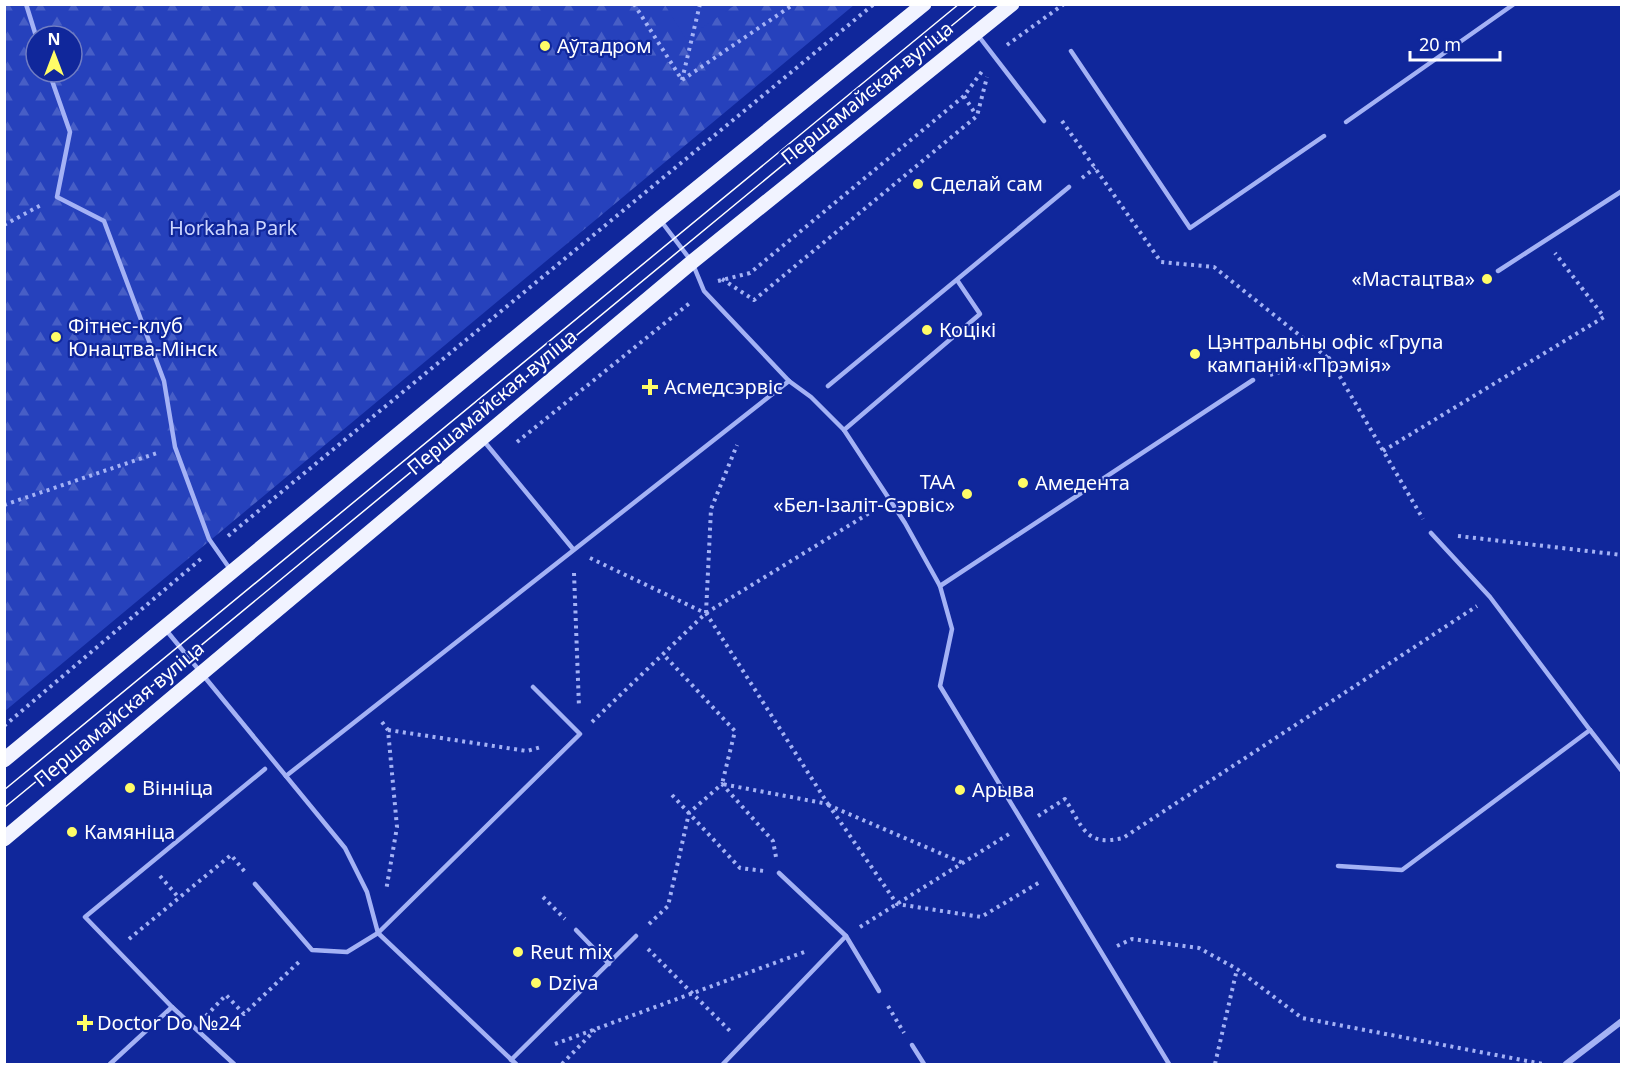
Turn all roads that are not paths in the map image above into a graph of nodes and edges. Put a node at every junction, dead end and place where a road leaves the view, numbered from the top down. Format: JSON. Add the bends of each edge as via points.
{"nodes":[{"id":1,"x":26,"y":4,"type":"edge"},
{"id":2,"x":924,"y":4,"type":"edge"},
{"id":3,"x":1012,"y":4,"type":"edge"},
{"id":4,"x":1514,"y":4,"type":"edge"},
{"id":5,"x":32,"y":24,"type":"edge"},
{"id":6,"x":975,"y":32,"type":"junction"},
{"id":7,"x":1071,"y":51,"type":"dead end"},
{"id":8,"x":53,"y":84,"type":"edge"},
{"id":9,"x":1044,"y":121,"type":"dead end"},
{"id":10,"x":1346,"y":122,"type":"dead end"},
{"id":11,"x":1324,"y":136,"type":"dead end"},
{"id":12,"x":1069,"y":188,"type":"dead end"},
{"id":13,"x":1622,"y":191,"type":"edge"},
{"id":14,"x":659,"y":219,"type":"junction"},
{"id":15,"x":692,"y":262,"type":"junction"},
{"id":16,"x":1498,"y":271,"type":"dead end"},
{"id":17,"x":957,"y":280,"type":"junction"},
{"id":18,"x":1253,"y":380,"type":"road end"},
{"id":19,"x":789,"y":381,"type":"junction"},
{"id":20,"x":828,"y":386,"type":"dead end"},
{"id":21,"x":844,"y":430,"type":"junction"},
{"id":22,"x":482,"y":438,"type":"junction"},
{"id":23,"x":1431,"y":533,"type":"road end"},
{"id":24,"x":573,"y":549,"type":"junction"},
{"id":25,"x":232,"y":572,"type":"junction"},
{"id":26,"x":940,"y":586,"type":"junction"},
{"id":27,"x":164,"y":628,"type":"junction"},
{"id":28,"x":201,"y":672,"type":"junction"},
{"id":29,"x":533,"y":687,"type":"dead end"},
{"id":30,"x":1590,"y":730,"type":"junction"},
{"id":31,"x":4,"y":760,"type":"edge"},
{"id":32,"x":265,"y":769,"type":"dead end"},
{"id":33,"x":1622,"y":771,"type":"edge"},
{"id":34,"x":286,"y":776,"type":"junction"},
{"id":35,"x":4,"y":839,"type":"edge"},
{"id":36,"x":1338,"y":866,"type":"dead end"},
{"id":37,"x":779,"y":873,"type":"road end"},
{"id":38,"x":255,"y":884,"type":"dead end"},
{"id":39,"x":576,"y":930,"type":"road end"},
{"id":40,"x":378,"y":933,"type":"junction"},
{"id":41,"x":636,"y":936,"type":"road end"},
{"id":42,"x":846,"y":936,"type":"junction"},
{"id":43,"x":609,"y":964,"type":"junction"},
{"id":44,"x":879,"y":991,"type":"road end"},
{"id":45,"x":172,"y":1007,"type":"junction"},
{"id":46,"x":1622,"y":1021,"type":"edge"},
{"id":47,"x":912,"y":1045,"type":"road end"},
{"id":48,"x":511,"y":1060,"type":"junction"},
{"id":49,"x":110,"y":1065,"type":"edge"},
{"id":50,"x":234,"y":1065,"type":"edge"},
{"id":51,"x":516,"y":1065,"type":"edge"},
{"id":52,"x":723,"y":1065,"type":"edge"},
{"id":53,"x":924,"y":1065,"type":"edge"},
{"id":54,"x":1169,"y":1065,"type":"edge"},
{"id":55,"x":1566,"y":1065,"type":"edge"}],
"edges":[{"from":1,"to":5,"type":"lane"},
{"from":2,"to":14,"type":"main road","name":"Першамайская вуліца"},
{"from":3,"to":6,"type":"main road","name":"Першамайская вуліца"},
{"from":4,"to":10,"type":"lane"},
{"from":6,"to":9,"type":"lane"},
{"from":6,"to":15,"type":"main road","name":"Першамайская вуліца"},
{"from":7,"to":11,"type":"lane","via":[[1190,228]]},
{"from":8,"to":25,"type":"lane","via":[[70,132],[57,196],[104,221],[164,381],[175,447],[214,547]]},
{"from":12,"to":17,"type":"lane"},
{"from":13,"to":16,"type":"lane"},
{"from":14,"to":15,"type":"lane"},
{"from":14,"to":25,"type":"main road","name":"Першамайская вуліца"},
{"from":15,"to":19,"type":"lane","via":[[704,291]]},
{"from":15,"to":22,"type":"main road","name":"Першамайская вуліца"},
{"from":17,"to":20,"type":"lane"},
{"from":17,"to":21,"type":"lane","via":[[980,314]]},
{"from":18,"to":26,"type":"lane"},
{"from":19,"to":21,"type":"lane","via":[[812,397]]},
{"from":19,"to":24,"type":"lane"},
{"from":21,"to":26,"type":"lane"},
{"from":22,"to":24,"type":"lane"},
{"from":22,"to":28,"type":"main road","name":"Першамайская вуліца"},
{"from":23,"to":30,"type":"lane","via":[[1490,597]]},
{"from":24,"to":34,"type":"lane"},
{"from":25,"to":27,"type":"main road","name":"Першамайская вуліца"},
{"from":26,"to":54,"type":"lane","via":[[952,629],[940,686]]},
{"from":27,"to":28,"type":"lane"},
{"from":27,"to":31,"type":"main road","name":"Першамайская вуліца"},
{"from":28,"to":34,"type":"lane"},
{"from":28,"to":35,"type":"main road","name":"Першамайская вуліца"},
{"from":29,"to":40,"type":"lane","via":[[580,734]]},
{"from":30,"to":33,"type":"lane"},
{"from":30,"to":36,"type":"lane","via":[[1402,870]]},
{"from":32,"to":45,"type":"lane","via":[[85,917]]},
{"from":34,"to":40,"type":"lane","via":[[345,848],[367,892]]},
{"from":37,"to":42,"type":"lane"},
{"from":38,"to":40,"type":"lane","via":[[312,950],[347,952]]},
{"from":39,"to":43,"type":"lane"},
{"from":40,"to":48,"type":"lane"},
{"from":41,"to":43,"type":"lane"},
{"from":42,"to":44,"type":"lane"},
{"from":42,"to":52,"type":"lane"},
{"from":43,"to":48,"type":"lane"},
{"from":45,"to":49,"type":"lane"},
{"from":45,"to":50,"type":"lane"},
{"from":46,"to":55,"type":"street"},
{"from":47,"to":53,"type":"lane"},
{"from":48,"to":51,"type":"lane"}]}
